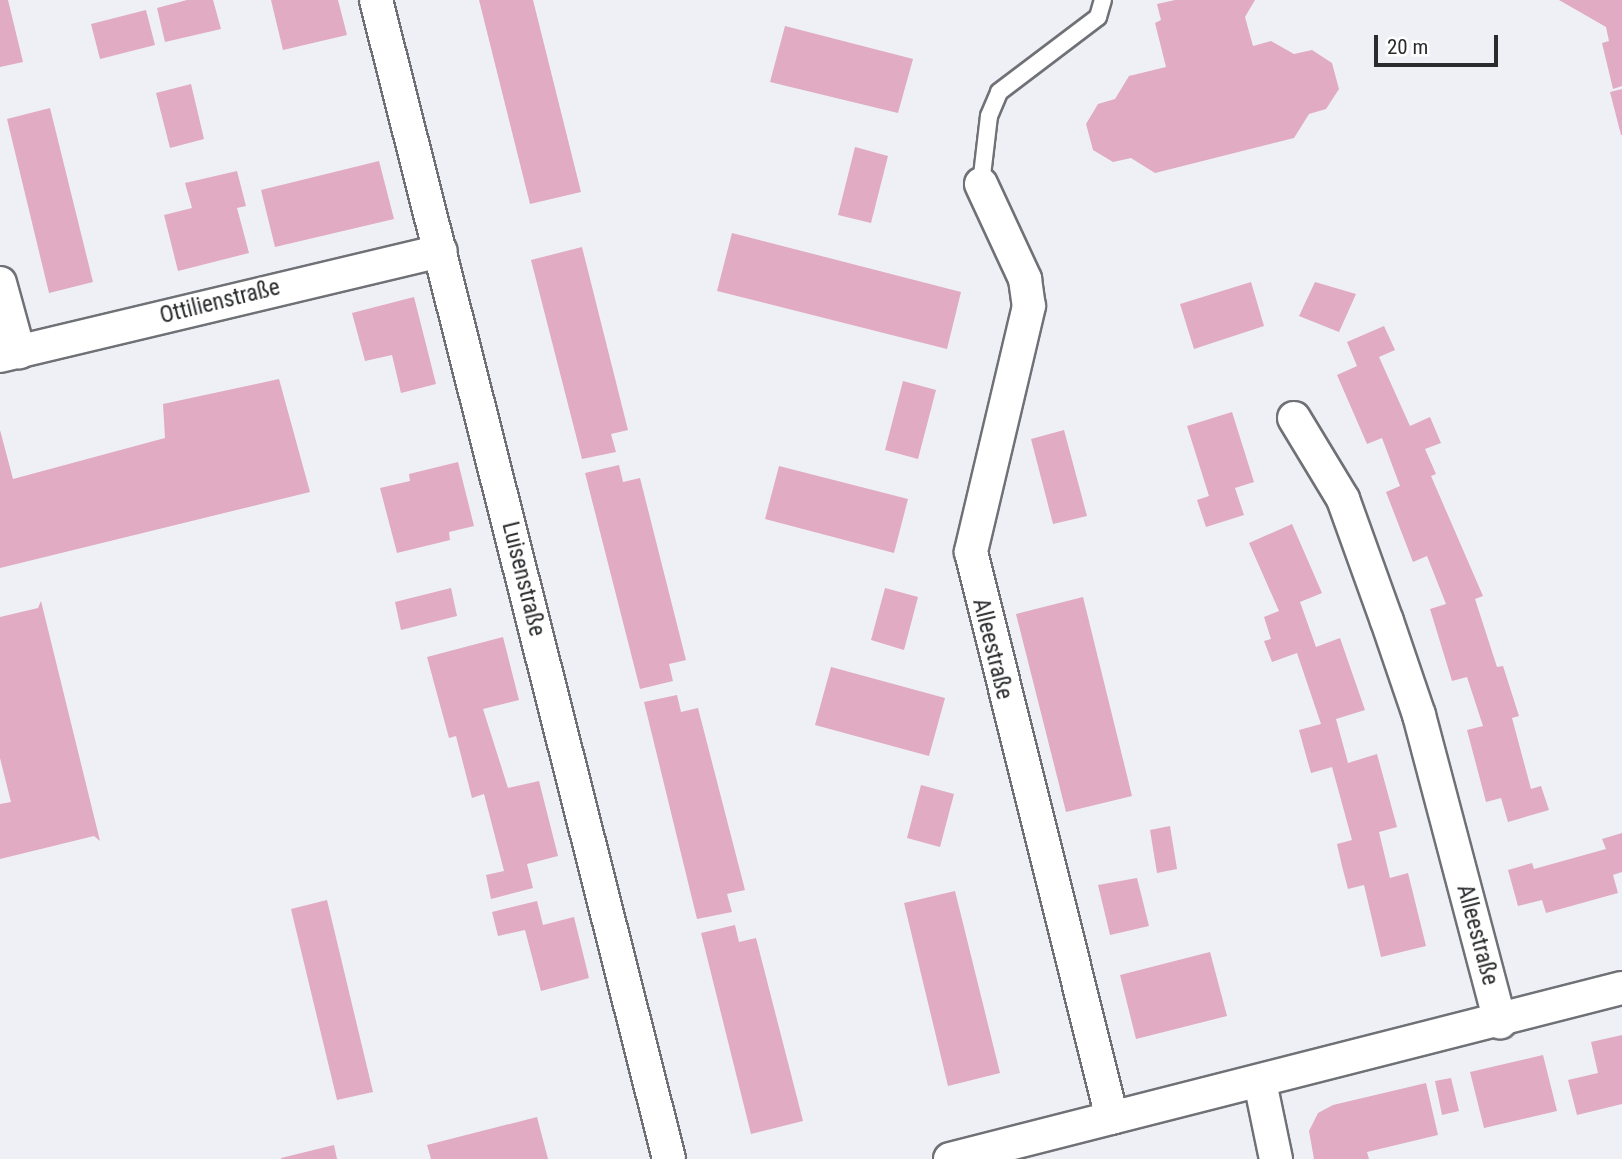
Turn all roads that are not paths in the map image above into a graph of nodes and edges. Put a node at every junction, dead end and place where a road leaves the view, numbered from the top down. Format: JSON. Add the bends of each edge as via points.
{"nodes":[{"id":1,"x":376,"y":0,"type":"edge"},
{"id":2,"x":1103,"y":0,"type":"edge"},
{"id":3,"x":981,"y":184,"type":"joint"},
{"id":4,"x":441,"y":251,"type":"junction"},
{"id":5,"x":0,"y":283,"type":"edge"},
{"id":6,"x":9,"y":354,"type":"edge"},
{"id":7,"x":1294,"y":418,"type":"dead end"},
{"id":8,"x":1622,"y":988,"type":"edge"},
{"id":9,"x":1500,"y":1022,"type":"junction"},
{"id":10,"x":1260,"y":1082,"type":"junction"},
{"id":11,"x":1112,"y":1118,"type":"junction"},
{"id":12,"x":669,"y":1159,"type":"edge"},
{"id":13,"x":950,"y":1159,"type":"edge"},
{"id":14,"x":1276,"y":1159,"type":"edge"}],
"edges":[{"from":1,"to":4,"type":"street","name":"Luisenstraße"},
{"from":2,"to":3,"type":"lane","via":[[1098,18],[999,92],[989,116]]},
{"from":3,"to":11,"type":"street","name":"Alleestraße","via":[[1025,279],[1029,306],[971,552]]},
{"from":4,"to":6,"type":"street","name":"Ottilienstraße"},
{"from":4,"to":12,"type":"street","name":"Luisenstraße"},
{"from":5,"to":6,"type":"street"},
{"from":7,"to":9,"type":"street","name":"Alleestraße","via":[[1343,499],[1387,621],[1419,716]]},
{"from":8,"to":9,"type":"street"},
{"from":9,"to":10,"type":"street"},
{"from":10,"to":11,"type":"street"},
{"from":10,"to":14,"type":"street"},
{"from":11,"to":13,"type":"street"}]}
